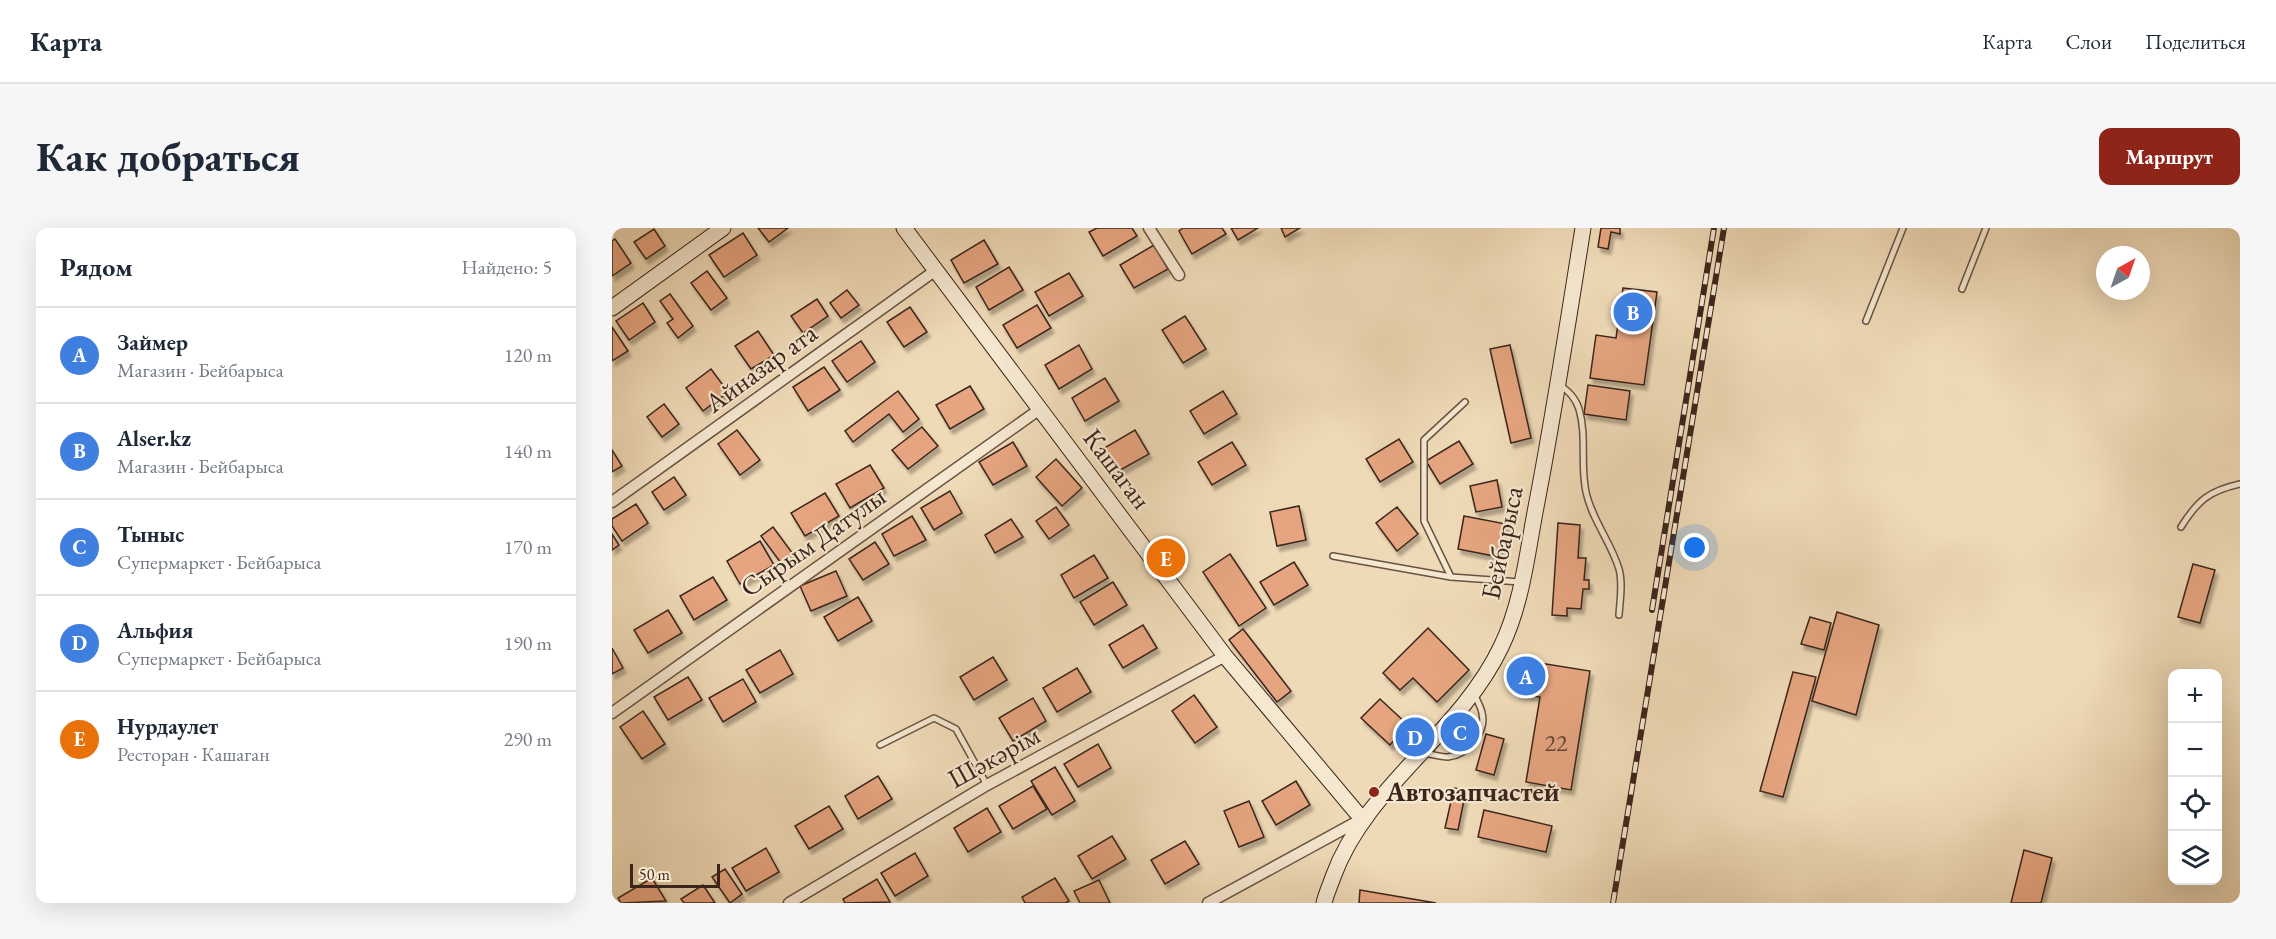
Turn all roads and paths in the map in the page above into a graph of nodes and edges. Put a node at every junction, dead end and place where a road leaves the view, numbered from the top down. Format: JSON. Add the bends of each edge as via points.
{"nodes":[{"id":1,"x":723,"y":228,"type":"edge"},
{"id":2,"x":904,"y":228,"type":"edge"},
{"id":3,"x":1149,"y":228,"type":"edge"},
{"id":4,"x":1583,"y":228,"type":"edge"},
{"id":5,"x":1903,"y":228,"type":"edge"},
{"id":6,"x":1986,"y":228,"type":"edge"},
{"id":7,"x":936,"y":270,"type":"junction"},
{"id":8,"x":1179,"y":275,"type":"dead end"},
{"id":9,"x":1962,"y":289,"type":"dead end"},
{"id":10,"x":612,"y":307,"type":"edge"},
{"id":11,"x":1866,"y":321,"type":"dead end"},
{"id":12,"x":1558,"y":383,"type":"junction"},
{"id":13,"x":1465,"y":402,"type":"dead end"},
{"id":14,"x":1040,"y":409,"type":"junction"},
{"id":15,"x":2240,"y":484,"type":"edge"},
{"id":16,"x":612,"y":502,"type":"edge"},
{"id":17,"x":2181,"y":527,"type":"dead end"},
{"id":18,"x":1333,"y":556,"type":"dead end"},
{"id":19,"x":1451,"y":577,"type":"junction"},
{"id":20,"x":1522,"y":582,"type":"junction"},
{"id":21,"x":1619,"y":615,"type":"dead end"},
{"id":22,"x":1225,"y":656,"type":"junction"},
{"id":23,"x":1474,"y":694,"type":"junction"},
{"id":24,"x":612,"y":713,"type":"edge"},
{"id":25,"x":880,"y":745,"type":"dead end"},
{"id":26,"x":1423,"y":753,"type":"junction"},
{"id":27,"x":987,"y":785,"type":"junction"},
{"id":28,"x":1362,"y":819,"type":"junction"},
{"id":29,"x":789,"y":903,"type":"edge"},
{"id":30,"x":1208,"y":903,"type":"edge"},
{"id":31,"x":1324,"y":903,"type":"edge"}],
"edges":[{"from":1,"to":10,"type":"street"},
{"from":2,"to":7,"type":"street","name":"Кашаган"},
{"from":3,"to":8,"type":"street"},
{"from":4,"to":12,"type":"street","name":"Бейбарыса"},
{"from":5,"to":11,"type":"lane"},
{"from":6,"to":9,"type":"lane"},
{"from":7,"to":14,"type":"street","name":"Кашаган"},
{"from":7,"to":16,"type":"street","name":"Айназар ата"},
{"from":12,"to":20,"type":"street","name":"Бейбарыса"},
{"from":12,"to":21,"type":"lane","via":[[1572,394],[1579,409],[1586,492],[1618,567]]},
{"from":13,"to":19,"type":"lane","via":[[1424,440],[1424,522]]},
{"from":14,"to":22,"type":"street","name":"Кашаган"},
{"from":14,"to":24,"type":"street","name":"Сырым Датулы"},
{"from":15,"to":17,"type":"lane","via":[[2219,488],[2205,496]]},
{"from":18,"to":19,"type":"lane"},
{"from":19,"to":20,"type":"lane"},
{"from":20,"to":23,"type":"street","name":"Бейбарыса","via":[[1502,645]]},
{"from":22,"to":27,"type":"street","name":"Шәкәрім"},
{"from":22,"to":28,"type":"street","name":"Кашаган"},
{"from":23,"to":26,"type":"street","name":"Бейбарыса"},
{"from":23,"to":26,"type":"lane","via":[[1483,725],[1475,740],[1460,753],[1447,757]]},
{"from":25,"to":27,"type":"lane","via":[[934,718],[956,729]]},
{"from":26,"to":28,"type":"street","name":"Бейбарыса"},
{"from":27,"to":29,"type":"street","name":"Шәкәрім"},
{"from":28,"to":30,"type":"street"},
{"from":28,"to":31,"type":"street","name":"Бейбарыса","via":[[1339,860]]}]}
